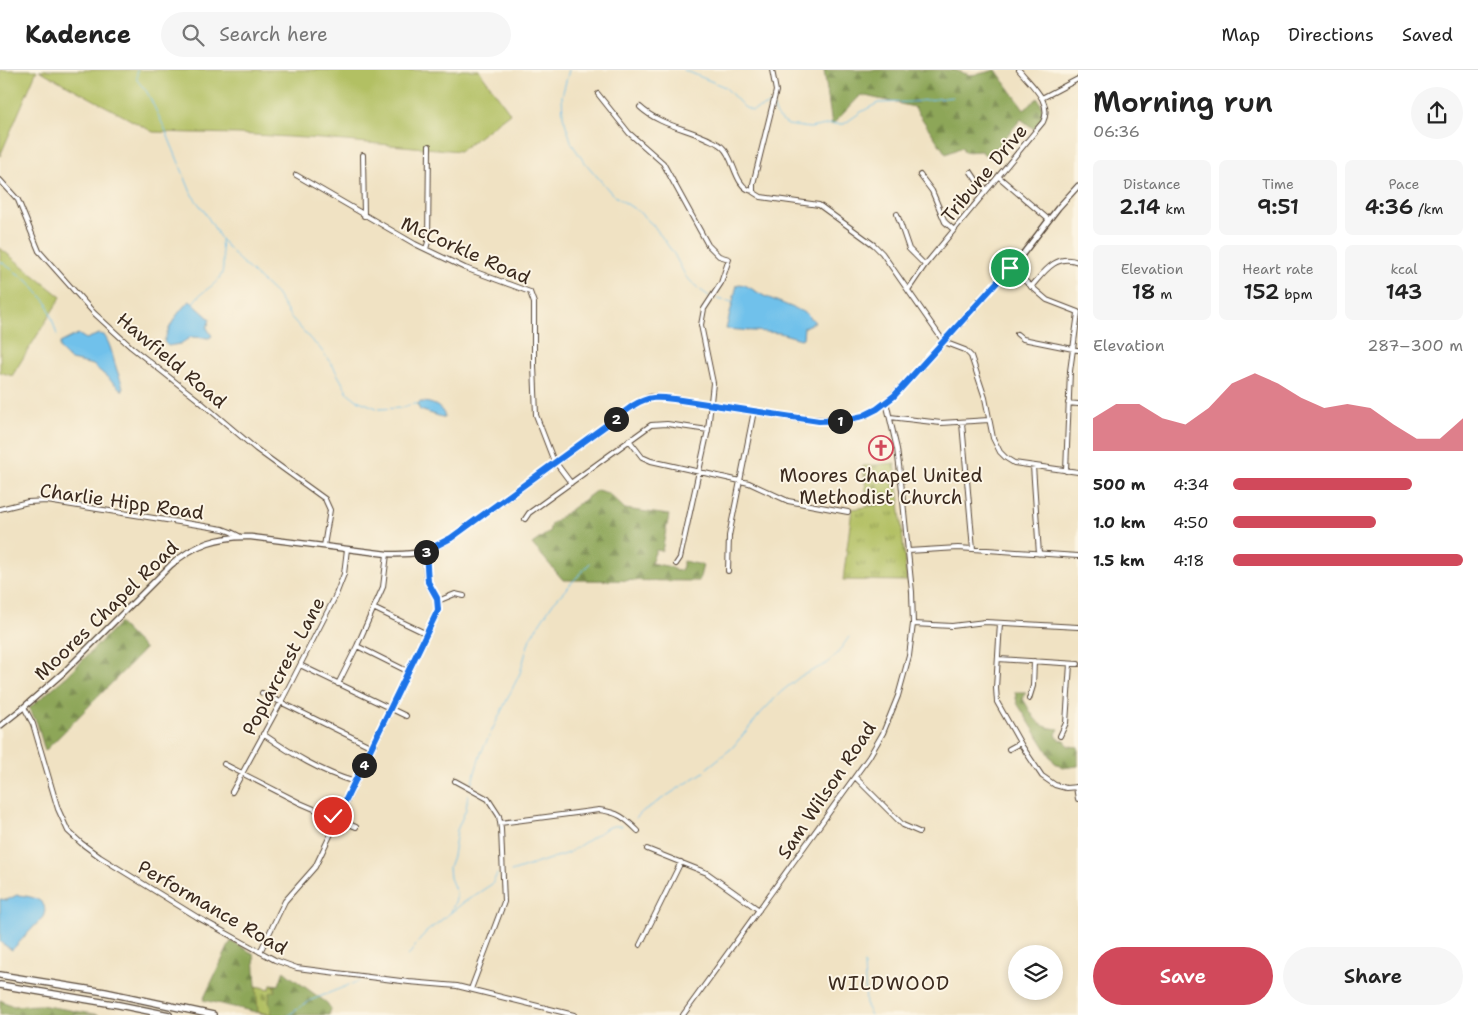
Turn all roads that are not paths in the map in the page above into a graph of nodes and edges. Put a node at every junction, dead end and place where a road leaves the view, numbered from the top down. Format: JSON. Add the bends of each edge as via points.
{"nodes":[{"id":1,"x":772,"y":70,"type":"edge"},
{"id":2,"x":1019,"y":70,"type":"edge"},
{"id":3,"x":1078,"y":79,"type":"edge"},
{"id":4,"x":598,"y":94,"type":"dead end"},
{"id":5,"x":1042,"y":98,"type":"junction"},
{"id":6,"x":640,"y":107,"type":"dead end"},
{"id":7,"x":429,"y":146,"type":"dead end"},
{"id":8,"x":363,"y":155,"type":"dead end"},
{"id":9,"x":971,"y":172,"type":"dead end"},
{"id":10,"x":296,"y":175,"type":"dead end"},
{"id":11,"x":920,"y":175,"type":"dead end"},
{"id":12,"x":1000,"y":177,"type":"junction"},
{"id":13,"x":0,"y":180,"type":"edge"},
{"id":14,"x":1078,"y":186,"type":"edge"},
{"id":15,"x":987,"y":190,"type":"junction"},
{"id":16,"x":753,"y":191,"type":"junction"},
{"id":17,"x":897,"y":214,"type":"dead end"},
{"id":18,"x":364,"y":216,"type":"junction"},
{"id":19,"x":1049,"y":220,"type":"junction"},
{"id":20,"x":954,"y":230,"type":"junction"},
{"id":21,"x":426,"y":249,"type":"junction"},
{"id":22,"x":1078,"y":262,"type":"edge"},
{"id":23,"x":926,"y":265,"type":"junction"},
{"id":24,"x":1010,"y":268,"type":"junction"},
{"id":25,"x":1031,"y":287,"type":"junction"},
{"id":26,"x":908,"y":290,"type":"junction"},
{"id":27,"x":1078,"y":313,"type":"edge"},
{"id":28,"x":1017,"y":334,"type":"dead end"},
{"id":29,"x":944,"y":342,"type":"junction"},
{"id":30,"x":1072,"y":349,"type":"junction"},
{"id":31,"x":1078,"y":350,"type":"edge"},
{"id":32,"x":886,"y":402,"type":"junction"},
{"id":33,"x":1068,"y":403,"type":"junction"},
{"id":34,"x":1078,"y":404,"type":"edge"},
{"id":35,"x":711,"y":405,"type":"junction"},
{"id":36,"x":754,"y":411,"type":"junction"},
{"id":37,"x":890,"y":417,"type":"junction"},
{"id":38,"x":990,"y":420,"type":"junction"},
{"id":39,"x":962,"y":423,"type":"junction"},
{"id":40,"x":708,"y":430,"type":"junction"},
{"id":41,"x":629,"y":440,"type":"junction"},
{"id":42,"x":555,"y":462,"type":"junction"},
{"id":43,"x":1033,"y":466,"type":"junction"},
{"id":44,"x":1066,"y":471,"type":"junction"},
{"id":45,"x":699,"y":472,"type":"junction"},
{"id":46,"x":1078,"y":472,"type":"edge"},
{"id":47,"x":740,"y":481,"type":"junction"},
{"id":48,"x":571,"y":483,"type":"junction"},
{"id":49,"x":0,"y":509,"type":"edge"},
{"id":50,"x":848,"y":512,"type":"dead end"},
{"id":51,"x":525,"y":519,"type":"dead end"},
{"id":52,"x":239,"y":536,"type":"junction"},
{"id":53,"x":324,"y":546,"type":"junction"},
{"id":54,"x":347,"y":549,"type":"junction"},
{"id":55,"x":973,"y":549,"type":"junction"},
{"id":56,"x":426,"y":551,"type":"junction"},
{"id":57,"x":908,"y":551,"type":"junction"},
{"id":58,"x":387,"y":554,"type":"junction"},
{"id":59,"x":1039,"y":554,"type":"junction"},
{"id":60,"x":1078,"y":556,"type":"edge"},
{"id":61,"x":676,"y":564,"type":"dead end"},
{"id":62,"x":728,"y":571,"type":"dead end"},
{"id":63,"x":464,"y":596,"type":"dead end"},
{"id":64,"x":438,"y":601,"type":"junction"},
{"id":65,"x":373,"y":608,"type":"junction"},
{"id":66,"x":1000,"y":623,"type":"junction"},
{"id":67,"x":913,"y":624,"type":"junction"},
{"id":68,"x":1078,"y":627,"type":"edge"},
{"id":69,"x":427,"y":634,"type":"junction"},
{"id":70,"x":357,"y":646,"type":"junction"},
{"id":71,"x":998,"y":659,"type":"junction"},
{"id":72,"x":1034,"y":661,"type":"junction"},
{"id":73,"x":1070,"y":664,"type":"junction"},
{"id":74,"x":1078,"y":664,"type":"edge"},
{"id":75,"x":300,"y":666,"type":"junction"},
{"id":76,"x":409,"y":672,"type":"junction"},
{"id":77,"x":338,"y":684,"type":"junction"},
{"id":78,"x":262,"y":693,"type":"dead end"},
{"id":79,"x":1030,"y":699,"type":"dead end"},
{"id":80,"x":281,"y":702,"type":"junction"},
{"id":81,"x":24,"y":708,"type":"junction"},
{"id":82,"x":391,"y":709,"type":"junction"},
{"id":83,"x":406,"y":716,"type":"dead end"},
{"id":84,"x":0,"y":726,"type":"edge"},
{"id":85,"x":263,"y":734,"type":"junction"},
{"id":86,"x":1060,"y":736,"type":"dead end"},
{"id":87,"x":1020,"y":743,"type":"junction"},
{"id":88,"x":372,"y":747,"type":"junction"},
{"id":89,"x":1009,"y":749,"type":"dead end"},
{"id":90,"x":224,"y":764,"type":"dead end"},
{"id":91,"x":243,"y":773,"type":"junction"},
{"id":92,"x":855,"y":777,"type":"junction"},
{"id":93,"x":455,"y":781,"type":"dead end"},
{"id":94,"x":355,"y":782,"type":"junction"},
{"id":95,"x":1077,"y":787,"type":"edge"},
{"id":96,"x":232,"y":792,"type":"dead end"},
{"id":97,"x":1078,"y":799,"type":"edge"},
{"id":98,"x":337,"y":818,"type":"junction"},
{"id":99,"x":500,"y":823,"type":"junction"},
{"id":100,"x":356,"y":827,"type":"dead end"},
{"id":101,"x":638,"y":831,"type":"dead end"},
{"id":102,"x":919,"y":832,"type":"dead end"},
{"id":103,"x":647,"y":849,"type":"dead end"},
{"id":104,"x":681,"y":862,"type":"junction"},
{"id":105,"x":759,"y":910,"type":"junction"},
{"id":106,"x":640,"y":945,"type":"dead end"},
{"id":107,"x":260,"y":952,"type":"junction"},
{"id":108,"x":0,"y":975,"type":"edge"},
{"id":109,"x":0,"y":984,"type":"edge"},
{"id":110,"x":471,"y":989,"type":"junction"},
{"id":111,"x":169,"y":1015,"type":"edge"},
{"id":112,"x":213,"y":1015,"type":"edge"},
{"id":113,"x":574,"y":1015,"type":"edge"},
{"id":114,"x":683,"y":1015,"type":"edge"}],
"edges":[{"from":1,"to":16,"type":"street","via":[[776,91]]},
{"from":2,"to":5,"type":"street"},
{"from":3,"to":5,"type":"street"},
{"from":4,"to":35,"type":"street","via":[[629,134],[663,163],[708,245],[719,256],[728,259],[721,284],[704,310],[701,325],[712,374]]},
{"from":5,"to":12,"type":"street","name":"Tribune Drive","via":[[1046,109],[1043,122]]},
{"from":6,"to":16,"type":"street","via":[[662,121],[725,149],[741,181]]},
{"from":7,"to":21,"type":"street"},
{"from":8,"to":18,"type":"street"},
{"from":9,"to":15,"type":"street"},
{"from":10,"to":18,"type":"street","name":"McCorkle Road"},
{"from":11,"to":20,"type":"street","via":[[932,191],[945,222]]},
{"from":12,"to":15,"type":"street","name":"Tribune Drive"},
{"from":12,"to":19,"type":"street"},
{"from":13,"to":53,"type":"street","name":"Hawfield Road","via":[[18,200],[39,251],[94,313],[256,449],[325,499],[330,510]]},
{"from":14,"to":19,"type":"main road","name":"Moores Chapel Road"},
{"from":15,"to":20,"type":"street","name":"Tribune Drive"},
{"from":16,"to":26,"type":"street","via":[[761,197],[819,206],[874,245]]},
{"from":17,"to":23,"type":"street","via":[[910,252]]},
{"from":18,"to":21,"type":"street","name":"McCorkle Road"},
{"from":19,"to":24,"type":"main road","name":"Moores Chapel Road"},
{"from":20,"to":23,"type":"street","name":"Tribune Drive"},
{"from":21,"to":42,"type":"street","name":"McCorkle Road","via":[[531,294],[534,304],[535,408]]},
{"from":22,"to":25,"type":"street","via":[[1054,262]]},
{"from":23,"to":26,"type":"street","name":"Tribune Drive"},
{"from":24,"to":25,"type":"street"},
{"from":24,"to":29,"type":"main road","name":"Moores Chapel Road"},
{"from":25,"to":27,"type":"street","via":[[1047,300]]},
{"from":26,"to":29,"type":"street"},
{"from":27,"to":30,"type":"street"},
{"from":28,"to":30,"type":"street","via":[[1023,339]]},
{"from":29,"to":32,"type":"main road","name":"Moores Chapel Road"},
{"from":29,"to":38,"type":"street","via":[[965,350],[971,356]]},
{"from":30,"to":31,"type":"street"},
{"from":30,"to":33,"type":"street"},
{"from":32,"to":36,"type":"main road","name":"Moores Chapel Road","via":[[863,416],[840,421]]},
{"from":32,"to":37,"type":"street","name":"Sam Wilson Road"},
{"from":33,"to":34,"type":"street"},
{"from":33,"to":44,"type":"street"},
{"from":35,"to":36,"type":"main road","name":"Moores Chapel Road"},
{"from":35,"to":40,"type":"street"},
{"from":35,"to":42,"type":"main road","name":"Moores Chapel Road","via":[[646,398]]},
{"from":36,"to":47,"type":"street"},
{"from":37,"to":39,"type":"street"},
{"from":37,"to":57,"type":"street","name":"Sam Wilson Road","via":[[899,462]]},
{"from":38,"to":39,"type":"street"},
{"from":38,"to":43,"type":"street","via":[[995,443],[1004,456],[1014,463]]},
{"from":39,"to":55,"type":"street"},
{"from":40,"to":41,"type":"street","via":[[656,424]]},
{"from":40,"to":45,"type":"street"},
{"from":41,"to":45,"type":"street","via":[[648,460]]},
{"from":41,"to":48,"type":"street"},
{"from":42,"to":48,"type":"street","name":"McCorkle Road"},
{"from":42,"to":56,"type":"main road","name":"Moores Chapel Road","via":[[451,538]]},
{"from":43,"to":44,"type":"street"},
{"from":43,"to":59,"type":"street"},
{"from":44,"to":46,"type":"street"},
{"from":45,"to":47,"type":"street"},
{"from":45,"to":61,"type":"street"},
{"from":47,"to":50,"type":"street","via":[[788,500]]},
{"from":47,"to":62,"type":"street","via":[[729,536]]},
{"from":48,"to":51,"type":"street"},
{"from":49,"to":52,"type":"street","name":"Charlie Hipp Road","via":[[47,501],[223,529]]},
{"from":52,"to":53,"type":"main road","name":"Moores Chapel Road"},
{"from":52,"to":81,"type":"main road","name":"Moores Chapel Road","via":[[208,542],[179,558]]},
{"from":53,"to":54,"type":"main road","name":"Moores Chapel Road"},
{"from":54,"to":58,"type":"main road","name":"Moores Chapel Road"},
{"from":54,"to":75,"type":"street","name":"Poplarcrest Lane","via":[[339,588]]},
{"from":55,"to":57,"type":"street"},
{"from":55,"to":59,"type":"street"},
{"from":56,"to":58,"type":"main road","name":"Moores Chapel Road"},
{"from":56,"to":64,"type":"street","via":[[428,582]]},
{"from":57,"to":67,"type":"street","name":"Sam Wilson Road"},
{"from":58,"to":65,"type":"street","via":[[383,586]]},
{"from":59,"to":60,"type":"street"},
{"from":63,"to":64,"type":"street","via":[[455,594]]},
{"from":64,"to":69,"type":"street","via":[[438,610]]},
{"from":65,"to":69,"type":"street"},
{"from":65,"to":70,"type":"street"},
{"from":66,"to":67,"type":"street"},
{"from":66,"to":68,"type":"street"},
{"from":66,"to":71,"type":"street"},
{"from":67,"to":92,"type":"street","name":"Sam Wilson Road","via":[[907,666],[895,705],[879,740]]},
{"from":69,"to":76,"type":"street"},
{"from":70,"to":76,"type":"street"},
{"from":70,"to":77,"type":"street"},
{"from":71,"to":72,"type":"street"},
{"from":71,"to":87,"type":"street","via":[[997,702]]},
{"from":72,"to":73,"type":"street"},
{"from":72,"to":79,"type":"street"},
{"from":73,"to":74,"type":"street"},
{"from":73,"to":86,"type":"street","via":[[1066,723]]},
{"from":75,"to":77,"type":"street"},
{"from":75,"to":80,"type":"street","name":"Poplarcrest Lane"},
{"from":76,"to":82,"type":"street"},
{"from":77,"to":82,"type":"street"},
{"from":78,"to":80,"type":"street"},
{"from":80,"to":85,"type":"street","name":"Poplarcrest Lane"},
{"from":80,"to":88,"type":"street"},
{"from":81,"to":84,"type":"main road","name":"Moores Chapel Road"},
{"from":81,"to":107,"type":"street","name":"Performance Road","via":[[35,730],[60,817],[71,835],[164,897]]},
{"from":82,"to":83,"type":"street"},
{"from":82,"to":88,"type":"street"},
{"from":85,"to":91,"type":"street","name":"Poplarcrest Lane"},
{"from":85,"to":94,"type":"street","via":[[303,760]]},
{"from":87,"to":89,"type":"street"},
{"from":87,"to":95,"type":"street","via":[[1036,769],[1049,781],[1060,787]]},
{"from":88,"to":94,"type":"street"},
{"from":90,"to":91,"type":"street"},
{"from":91,"to":96,"type":"street","name":"Poplarcrest Lane"},
{"from":91,"to":98,"type":"street"},
{"from":92,"to":102,"type":"street","via":[[903,825]]},
{"from":92,"to":105,"type":"street","name":"Sam Wilson Road"},
{"from":93,"to":99,"type":"street","via":[[488,799]]},
{"from":94,"to":98,"type":"street"},
{"from":95,"to":97,"type":"street"},
{"from":98,"to":100,"type":"street"},
{"from":98,"to":107,"type":"street","via":[[314,867],[285,901]]},
{"from":99,"to":101,"type":"street","via":[[599,810],[623,817]]},
{"from":99,"to":110,"type":"street","via":[[504,902]]},
{"from":103,"to":104,"type":"street"},
{"from":104,"to":105,"type":"street","via":[[707,873]]},
{"from":104,"to":106,"type":"street"},
{"from":105,"to":114,"type":"street","name":"Sam Wilson Road"},
{"from":107,"to":110,"type":"street","name":"Performance Road","via":[[297,968]]},
{"from":108,"to":112,"type":"highway","via":[[105,992]]},
{"from":109,"to":111,"type":"highway"},
{"from":110,"to":113,"type":"street","name":"Performance Road"}]}
